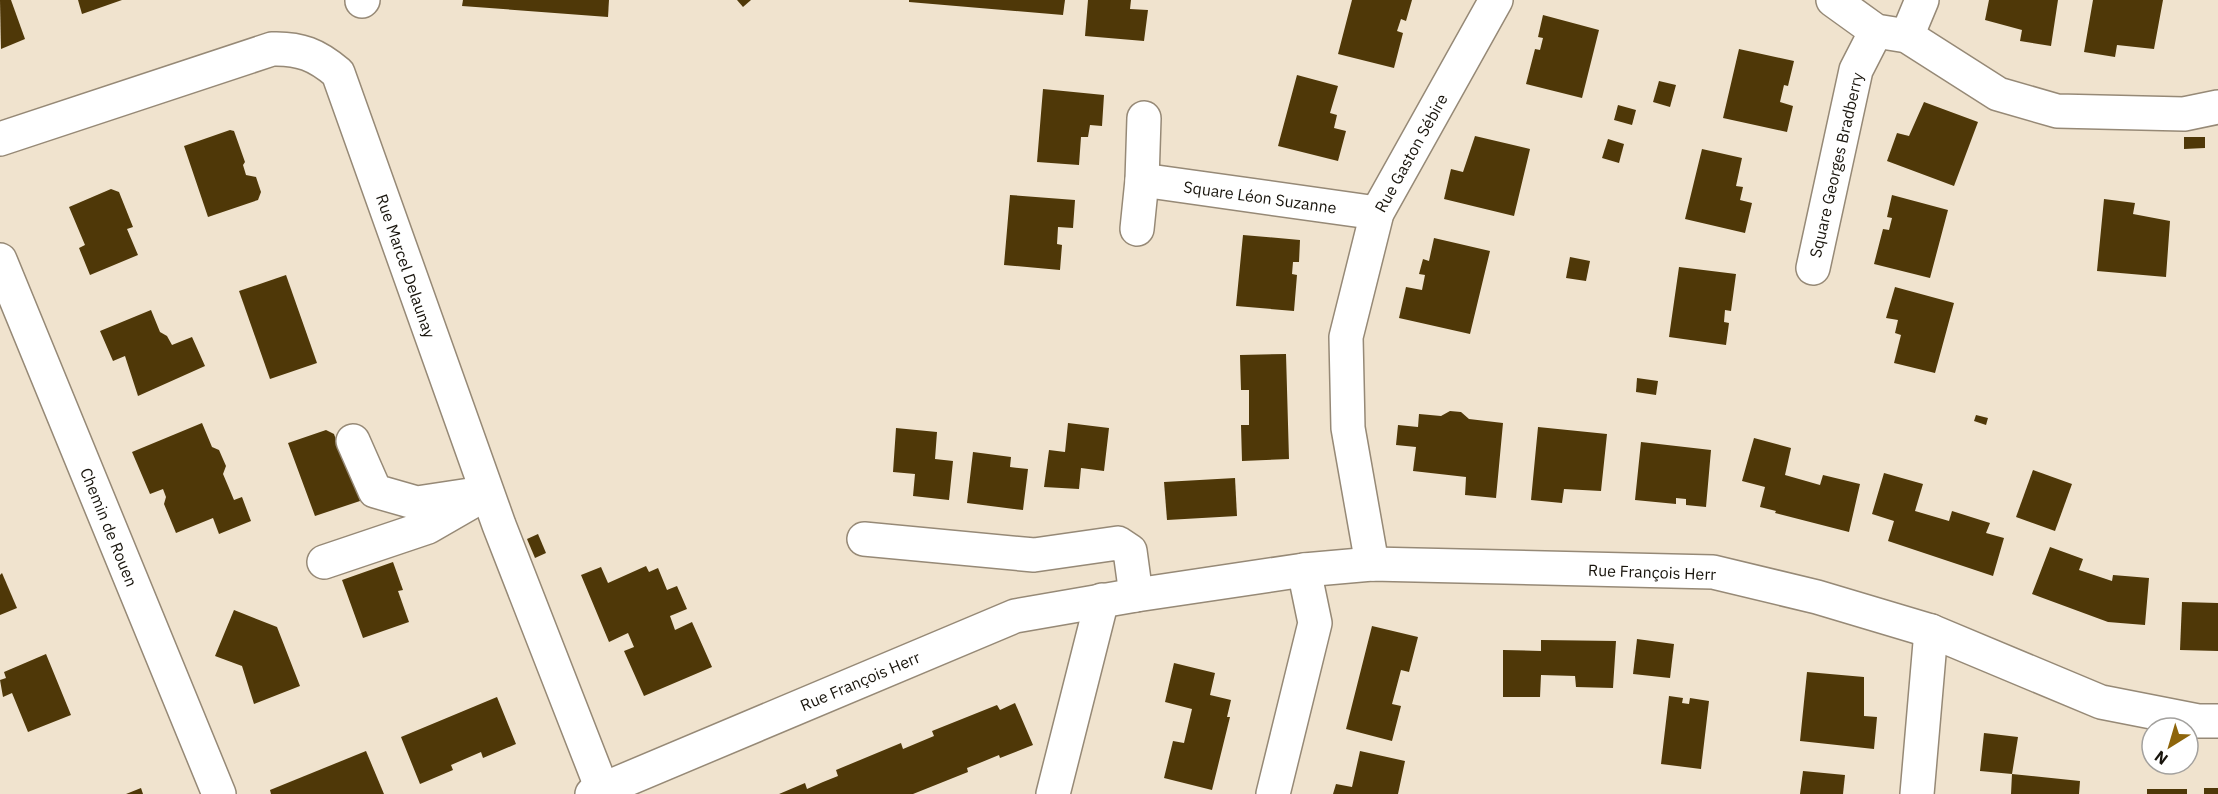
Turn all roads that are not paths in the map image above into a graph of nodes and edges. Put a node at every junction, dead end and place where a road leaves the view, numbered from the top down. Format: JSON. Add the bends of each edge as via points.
{"nodes":[{"id":1,"x":1496,"y":0,"type":"edge"},
{"id":2,"x":1833,"y":0,"type":"edge"},
{"id":3,"x":1922,"y":0,"type":"edge"},
{"id":4,"x":1891,"y":34,"type":"junction"},
{"id":5,"x":2218,"y":106,"type":"edge"},
{"id":6,"x":1144,"y":118,"type":"dead end"},
{"id":7,"x":0,"y":139,"type":"edge"},
{"id":8,"x":1142,"y":180,"type":"junction"},
{"id":9,"x":1377,"y":213,"type":"junction"},
{"id":10,"x":1137,"y":229,"type":"dead end"},
{"id":11,"x":0,"y":260,"type":"edge"},
{"id":12,"x":1813,"y":268,"type":"dead end"},
{"id":13,"x":353,"y":441,"type":"dead end"},
{"id":14,"x":487,"y":493,"type":"junction"},
{"id":15,"x":864,"y":539,"type":"dead end"},
{"id":16,"x":324,"y":562,"type":"dead end"},
{"id":17,"x":1372,"y":564,"type":"junction"},
{"id":18,"x":1304,"y":570,"type":"junction"},
{"id":19,"x":1136,"y":595,"type":"junction"},
{"id":20,"x":1102,"y":600,"type":"junction"},
{"id":21,"x":1931,"y":632,"type":"junction"},
{"id":22,"x":2218,"y":721,"type":"edge"},
{"id":23,"x":600,"y":792,"type":"edge"},
{"id":24,"x":219,"y":794,"type":"edge"},
{"id":25,"x":1053,"y":794,"type":"edge"},
{"id":26,"x":1273,"y":794,"type":"edge"},
{"id":27,"x":1917,"y":794,"type":"edge"}],
"edges":[{"from":1,"to":9,"type":"street","name":"Rue Gaston Sébire"},
{"from":2,"to":4,"type":"street"},
{"from":3,"to":4,"type":"street","name":"Square Georges Bradberry"},
{"from":4,"to":5,"type":"street","via":[[1998,94],[2057,111],[2184,114]]},
{"from":4,"to":12,"type":"street","name":"Square Georges Bradberry","via":[[1856,70]]},
{"from":6,"to":8,"type":"street"},
{"from":7,"to":14,"type":"street","name":"Rue Marcel Delaunay","via":[[272,49],[293,48],[319,57],[338,73]]},
{"from":8,"to":9,"type":"street","name":"Square Léon Suzanne"},
{"from":8,"to":10,"type":"street"},
{"from":9,"to":17,"type":"street","name":"Rue Gaston Sébire","via":[[1346,337],[1348,428]]},
{"from":11,"to":24,"type":"street","name":"Chemin de Rouen"},
{"from":13,"to":14,"type":"street","via":[[375,491],[417,503]]},
{"from":14,"to":16,"type":"street","via":[[428,527]]},
{"from":14,"to":23,"type":"street","name":"Rue Marcel Delaunay"},
{"from":15,"to":19,"type":"street","via":[[1034,555],[1118,543],[1130,551]]},
{"from":17,"to":18,"type":"street","name":"Rue François Herr"},
{"from":17,"to":21,"type":"street","name":"Rue François Herr","via":[[1713,572],[1817,597]]},
{"from":18,"to":19,"type":"street","name":"Rue François Herr"},
{"from":18,"to":26,"type":"street","via":[[1315,623]]},
{"from":19,"to":20,"type":"street","name":"Rue François Herr"},
{"from":20,"to":23,"type":"street","name":"Rue François Herr","via":[[1015,616]]},
{"from":20,"to":25,"type":"street"},
{"from":21,"to":22,"type":"street","name":"Rue François Herr","via":[[2101,702],[2198,721]]},
{"from":21,"to":27,"type":"street"}]}
